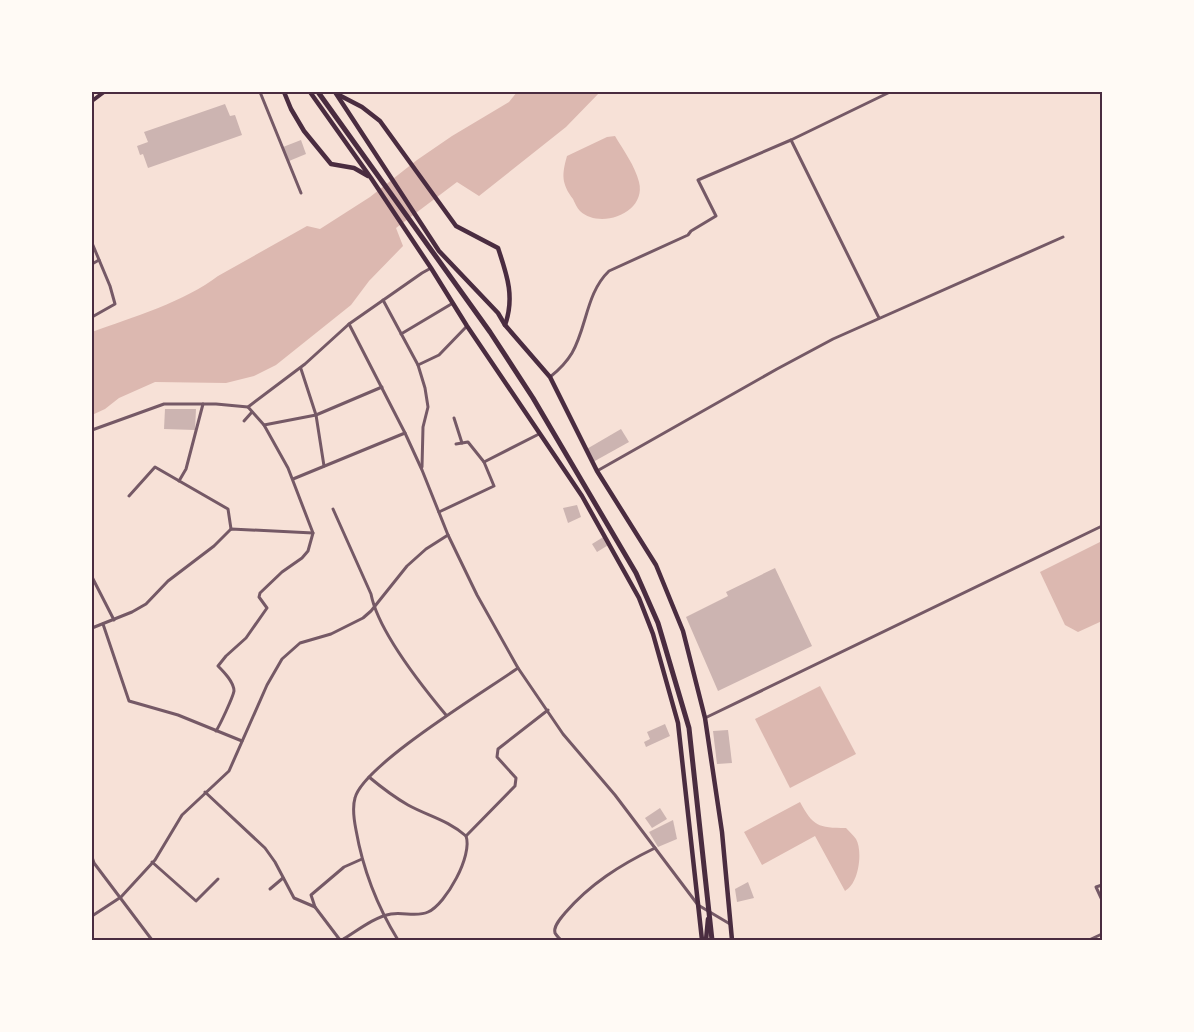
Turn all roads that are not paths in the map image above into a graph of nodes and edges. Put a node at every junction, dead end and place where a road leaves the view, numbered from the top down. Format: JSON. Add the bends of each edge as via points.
{"nodes":[{"id":1,"x":104,"y":92,"type":"edge"},
{"id":2,"x":260,"y":92,"type":"edge"},
{"id":3,"x":284,"y":92,"type":"edge"},
{"id":4,"x":310,"y":92,"type":"edge"},
{"id":5,"x":318,"y":92,"type":"edge"},
{"id":6,"x":336,"y":92,"type":"edge"},
{"id":7,"x":890,"y":92,"type":"edge"},
{"id":8,"x":92,"y":101,"type":"edge"},
{"id":9,"x":791,"y":140,"type":"junction"},
{"id":10,"x":371,"y":178,"type":"junction"},
{"id":11,"x":302,"y":194,"type":"dead end"},
{"id":12,"x":1064,"y":237,"type":"dead end"},
{"id":13,"x":92,"y":243,"type":"edge"},
{"id":14,"x":99,"y":261,"type":"junction"},
{"id":15,"x":92,"y":264,"type":"edge"},
{"id":16,"x":431,"y":268,"type":"junction"},
{"id":17,"x":383,"y":300,"type":"junction"},
{"id":18,"x":453,"y":303,"type":"junction"},
{"id":19,"x":92,"y":317,"type":"edge"},
{"id":20,"x":879,"y":318,"type":"junction"},
{"id":21,"x":349,"y":324,"type":"junction"},
{"id":22,"x":505,"y":325,"type":"junction"},
{"id":23,"x":467,"y":326,"type":"junction"},
{"id":24,"x":401,"y":334,"type":"junction"},
{"id":25,"x":418,"y":365,"type":"junction"},
{"id":26,"x":300,"y":368,"type":"junction"},
{"id":27,"x":550,"y":377,"type":"junction"},
{"id":28,"x":382,"y":387,"type":"junction"},
{"id":29,"x":203,"y":404,"type":"junction"},
{"id":30,"x":249,"y":407,"type":"junction"},
{"id":31,"x":252,"y":412,"type":"junction"},
{"id":32,"x":316,"y":415,"type":"junction"},
{"id":33,"x":454,"y":418,"type":"dead end"},
{"id":34,"x":244,"y":421,"type":"dead end"},
{"id":35,"x":264,"y":425,"type":"junction"},
{"id":36,"x":92,"y":430,"type":"edge"},
{"id":37,"x":405,"y":433,"type":"junction"},
{"id":38,"x":540,"y":434,"type":"junction"},
{"id":39,"x":462,"y":443,"type":"junction"},
{"id":40,"x":456,"y":444,"type":"dead end"},
{"id":41,"x":484,"y":462,"type":"junction"},
{"id":42,"x":324,"y":466,"type":"junction"},
{"id":43,"x":422,"y":470,"type":"junction"},
{"id":44,"x":597,"y":471,"type":"junction"},
{"id":45,"x":292,"y":479,"type":"junction"},
{"id":46,"x":179,"y":481,"type":"junction"},
{"id":47,"x":129,"y":496,"type":"dead end"},
{"id":48,"x":333,"y":509,"type":"dead end"},
{"id":49,"x":439,"y":512,"type":"junction"},
{"id":50,"x":1102,"y":526,"type":"edge"},
{"id":51,"x":231,"y":529,"type":"junction"},
{"id":52,"x":313,"y":533,"type":"junction"},
{"id":53,"x":448,"y":534,"type":"junction"},
{"id":54,"x":92,"y":577,"type":"edge"},
{"id":55,"x":374,"y":609,"type":"junction"},
{"id":56,"x":114,"y":620,"type":"junction"},
{"id":57,"x":103,"y":624,"type":"junction"},
{"id":58,"x":92,"y":628,"type":"edge"},
{"id":59,"x":519,"y":668,"type":"junction"},
{"id":60,"x":548,"y":710,"type":"junction"},
{"id":61,"x":446,"y":715,"type":"junction"},
{"id":62,"x":705,"y":718,"type":"junction"},
{"id":63,"x":216,"y":731,"type":"junction"},
{"id":64,"x":242,"y":741,"type":"junction"},
{"id":65,"x":369,"y":777,"type":"junction"},
{"id":66,"x":205,"y":792,"type":"junction"},
{"id":67,"x":466,"y":836,"type":"junction"},
{"id":68,"x":655,"y":848,"type":"junction"},
{"id":69,"x":92,"y":857,"type":"edge"},
{"id":70,"x":362,"y":860,"type":"junction"},
{"id":71,"x":152,"y":862,"type":"junction"},
{"id":72,"x":283,"y":878,"type":"junction"},
{"id":73,"x":218,"y":879,"type":"dead end"},
{"id":74,"x":1102,"y":885,"type":"edge"},
{"id":75,"x":270,"y":889,"type":"dead end"},
{"id":76,"x":121,"y":897,"type":"junction"},
{"id":77,"x":1102,"y":900,"type":"edge"},
{"id":78,"x":698,"y":905,"type":"junction"},
{"id":79,"x":709,"y":905,"type":"junction"},
{"id":80,"x":315,"y":907,"type":"junction"},
{"id":81,"x":92,"y":916,"type":"edge"},
{"id":82,"x":383,"y":916,"type":"junction"},
{"id":83,"x":730,"y":924,"type":"junction"},
{"id":84,"x":1102,"y":934,"type":"edge"},
{"id":85,"x":152,"y":940,"type":"edge"},
{"id":86,"x":341,"y":940,"type":"edge"},
{"id":87,"x":398,"y":940,"type":"edge"},
{"id":88,"x":561,"y":940,"type":"edge"},
{"id":89,"x":704,"y":940,"type":"edge"},
{"id":90,"x":712,"y":940,"type":"edge"},
{"id":91,"x":732,"y":940,"type":"edge"},
{"id":92,"x":1089,"y":940,"type":"edge"}],
"edges":[{"from":1,"to":8,"type":"main road"},
{"from":2,"to":11,"type":"street"},
{"from":3,"to":10,"type":"highway","via":[[304,132],[331,164],[354,168]]},
{"from":4,"to":10,"type":"highway"},
{"from":5,"to":79,"type":"highway","via":[[490,332],[636,573],[658,623],[689,728]]},
{"from":6,"to":22,"type":"highway","via":[[439,251]]},
{"from":6,"to":22,"type":"highway","via":[[380,121],[456,226],[498,248],[509,279],[510,310]]},
{"from":7,"to":9,"type":"street"},
{"from":9,"to":20,"type":"street"},
{"from":9,"to":27,"type":"street","via":[[698,180],[716,216],[688,235],[609,271],[599,280],[573,352]]},
{"from":10,"to":16,"type":"highway"},
{"from":12,"to":20,"type":"street"},
{"from":13,"to":14,"type":"street"},
{"from":14,"to":15,"type":"street"},
{"from":14,"to":19,"type":"street","via":[[115,304]]},
{"from":16,"to":17,"type":"street"},
{"from":16,"to":18,"type":"highway"},
{"from":17,"to":21,"type":"street"},
{"from":17,"to":24,"type":"street"},
{"from":18,"to":23,"type":"highway"},
{"from":18,"to":24,"type":"street"},
{"from":20,"to":44,"type":"street","via":[[777,369]]},
{"from":21,"to":26,"type":"street"},
{"from":21,"to":28,"type":"street"},
{"from":22,"to":27,"type":"highway"},
{"from":23,"to":25,"type":"street","via":[[439,355]]},
{"from":23,"to":38,"type":"highway"},
{"from":24,"to":25,"type":"street"},
{"from":25,"to":43,"type":"street","via":[[428,407],[423,427]]},
{"from":26,"to":30,"type":"street"},
{"from":26,"to":32,"type":"street"},
{"from":27,"to":44,"type":"highway"},
{"from":28,"to":32,"type":"street"},
{"from":28,"to":37,"type":"street"},
{"from":29,"to":30,"type":"street"},
{"from":29,"to":36,"type":"street","via":[[164,404]]},
{"from":29,"to":46,"type":"street","via":[[186,469]]},
{"from":30,"to":31,"type":"street"},
{"from":31,"to":34,"type":"street"},
{"from":31,"to":35,"type":"street"},
{"from":32,"to":35,"type":"street"},
{"from":32,"to":42,"type":"street"},
{"from":33,"to":39,"type":"street"},
{"from":35,"to":45,"type":"street"},
{"from":37,"to":42,"type":"street"},
{"from":37,"to":43,"type":"street"},
{"from":38,"to":41,"type":"street"},
{"from":38,"to":78,"type":"highway","via":[[582,496],[639,598],[653,634],[678,723]]},
{"from":39,"to":40,"type":"street"},
{"from":39,"to":41,"type":"street","via":[[468,442]]},
{"from":41,"to":49,"type":"street","via":[[494,486]]},
{"from":42,"to":45,"type":"street"},
{"from":43,"to":49,"type":"street"},
{"from":44,"to":62,"type":"highway","via":[[666,586],[683,631]]},
{"from":45,"to":52,"type":"street"},
{"from":46,"to":47,"type":"street","via":[[155,467]]},
{"from":46,"to":51,"type":"street","via":[[228,509]]},
{"from":48,"to":55,"type":"street"},
{"from":49,"to":53,"type":"street"},
{"from":50,"to":62,"type":"street"},
{"from":51,"to":52,"type":"street"},
{"from":51,"to":56,"type":"street","via":[[146,604]]},
{"from":52,"to":63,"type":"street","via":[[302,558],[261,593],[259,597],[267,608],[246,638],[218,666],[234,691]]},
{"from":53,"to":55,"type":"street","via":[[407,566]]},
{"from":53,"to":59,"type":"street"},
{"from":54,"to":56,"type":"street"},
{"from":55,"to":61,"type":"street","via":[[417,680]]},
{"from":55,"to":64,"type":"street","via":[[331,634],[300,643],[282,659]]},
{"from":56,"to":57,"type":"street"},
{"from":57,"to":58,"type":"street"},
{"from":57,"to":63,"type":"street","via":[[129,701]]},
{"from":59,"to":60,"type":"street"},
{"from":59,"to":61,"type":"street"},
{"from":60,"to":67,"type":"street","via":[[498,749],[497,757],[516,778],[515,786]]},
{"from":60,"to":68,"type":"street"},
{"from":61,"to":65,"type":"street"},
{"from":62,"to":83,"type":"highway","via":[[722,832]]},
{"from":63,"to":64,"type":"street"},
{"from":64,"to":66,"type":"street","via":[[229,771]]},
{"from":65,"to":67,"type":"street","via":[[410,806],[434,815]]},
{"from":65,"to":70,"type":"street","via":[[355,796],[354,816]]},
{"from":66,"to":71,"type":"street","via":[[182,814]]},
{"from":66,"to":72,"type":"street","via":[[265,848]]},
{"from":67,"to":82,"type":"street","via":[[465,861],[433,909],[426,914]]},
{"from":68,"to":78,"type":"street"},
{"from":68,"to":88,"type":"street","via":[[613,870],[576,901],[558,922],[555,930]]},
{"from":69,"to":76,"type":"street"},
{"from":70,"to":80,"type":"street","via":[[344,867],[311,895]]},
{"from":70,"to":82,"type":"street"},
{"from":71,"to":73,"type":"street","via":[[196,901]]},
{"from":71,"to":76,"type":"street"},
{"from":72,"to":75,"type":"street"},
{"from":72,"to":80,"type":"street","via":[[294,898]]},
{"from":74,"to":77,"type":"street","via":[[1096,887]]},
{"from":76,"to":81,"type":"street"},
{"from":76,"to":85,"type":"street"},
{"from":78,"to":83,"type":"street"},
{"from":78,"to":89,"type":"highway"},
{"from":79,"to":89,"type":"highway"},
{"from":79,"to":90,"type":"highway"},
{"from":80,"to":86,"type":"street"},
{"from":82,"to":86,"type":"street"},
{"from":82,"to":87,"type":"street"},
{"from":83,"to":91,"type":"highway"},
{"from":84,"to":92,"type":"street"}]}
